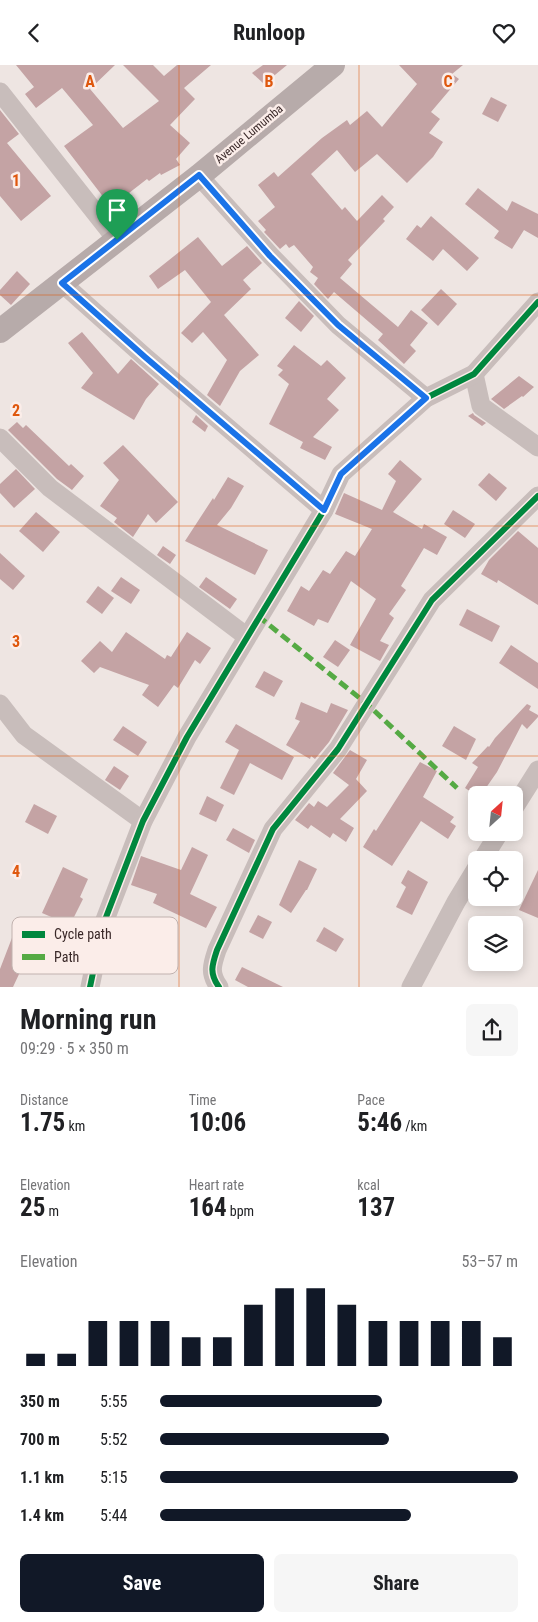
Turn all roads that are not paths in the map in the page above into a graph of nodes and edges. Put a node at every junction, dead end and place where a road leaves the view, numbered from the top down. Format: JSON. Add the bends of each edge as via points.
{"nodes":[{"id":1,"x":333,"y":65,"type":"edge"},
{"id":2,"x":0,"y":92,"type":"edge"},
{"id":3,"x":199,"y":175,"type":"junction"},
{"id":4,"x":117,"y":240,"type":"junction"},
{"id":5,"x":62,"y":283,"type":"junction"},
{"id":6,"x":538,"y":302,"type":"edge"},
{"id":7,"x":0,"y":331,"type":"edge"},
{"id":8,"x":474,"y":374,"type":"junction"},
{"id":9,"x":426,"y":398,"type":"junction"},
{"id":10,"x":0,"y":437,"type":"edge"},
{"id":11,"x":538,"y":447,"type":"edge"},
{"id":12,"x":538,"y":496,"type":"edge"},
{"id":13,"x":324,"y":510,"type":"junction"},
{"id":14,"x":246,"y":636,"type":"junction"},
{"id":15,"x":1,"y":709,"type":"edge"},
{"id":16,"x":538,"y":770,"type":"edge"},
{"id":17,"x":523,"y":794,"type":"edge"},
{"id":18,"x":143,"y":821,"type":"junction"},
{"id":19,"x":468,"y":882,"type":"edge"},
{"id":20,"x":106,"y":917,"type":"edge"},
{"id":21,"x":93,"y":974,"type":"edge"},
{"id":22,"x":90,"y":987,"type":"edge"},
{"id":23,"x":219,"y":987,"type":"edge"},
{"id":24,"x":411,"y":987,"type":"edge"}],
"edges":[{"from":1,"to":3,"type":"main road","name":"Avenue Lumumba"},
{"from":2,"to":4,"type":"street"},
{"from":3,"to":4,"type":"main road","name":"Avenue Lumumba"},
{"from":3,"to":9,"type":"street","via":[[270,256],[338,325]]},
{"from":4,"to":5,"type":"main road","name":"Avenue Lumumba"},
{"from":5,"to":7,"type":"main road","name":"Avenue Lumumba"},
{"from":5,"to":13,"type":"street"},
{"from":6,"to":8,"type":"street"},
{"from":8,"to":9,"type":"street"},
{"from":8,"to":11,"type":"street","via":[[481,407]]},
{"from":9,"to":13,"type":"street","via":[[341,474]]},
{"from":10,"to":14,"type":"street","via":[[50,487]]},
{"from":12,"to":23,"type":"street","via":[[432,600],[338,749],[273,829],[214,958],[211,967]]},
{"from":13,"to":14,"type":"street"},
{"from":14,"to":18,"type":"street"},
{"from":15,"to":18,"type":"street","via":[[24,735]]},
{"from":16,"to":17,"type":"street"},
{"from":18,"to":20,"type":"street"},
{"from":19,"to":24,"type":"street"},
{"from":21,"to":22,"type":"street"}]}
